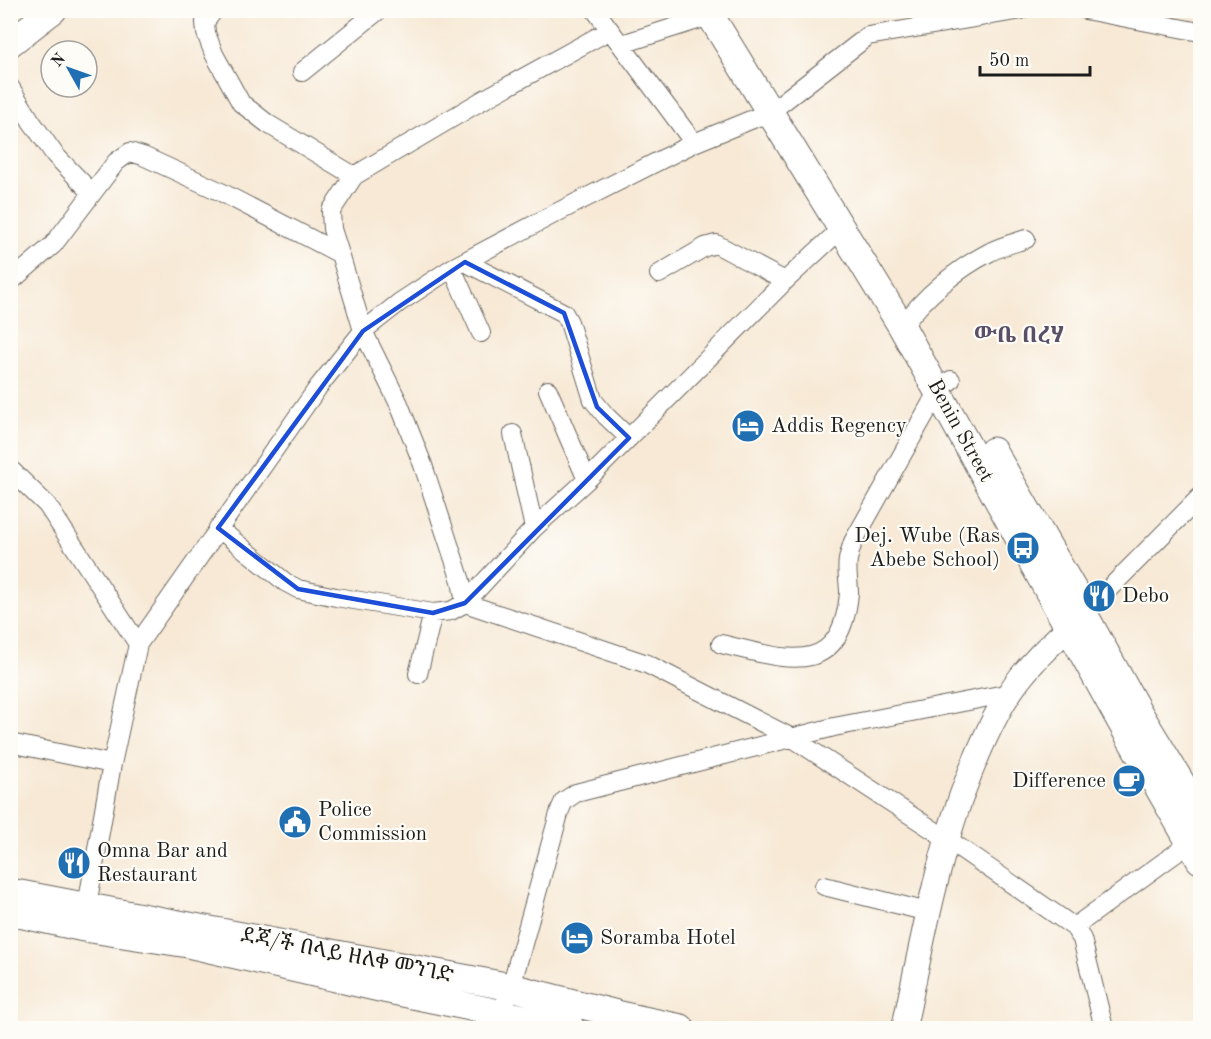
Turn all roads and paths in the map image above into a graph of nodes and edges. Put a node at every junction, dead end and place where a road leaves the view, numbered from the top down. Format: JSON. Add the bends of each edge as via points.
{"nodes":[{"id":1,"x":28,"y":10,"type":"edge"},
{"id":2,"x":53,"y":10,"type":"edge"},
{"id":3,"x":214,"y":10,"type":"edge"},
{"id":4,"x":379,"y":10,"type":"edge"},
{"id":5,"x":595,"y":10,"type":"edge"},
{"id":6,"x":1022,"y":10,"type":"edge"},
{"id":7,"x":1084,"y":10,"type":"edge"},
{"id":8,"x":716,"y":12,"type":"edge"},
{"id":9,"x":10,"y":24,"type":"edge"},
{"id":10,"x":1200,"y":32,"type":"edge"},
{"id":11,"x":616,"y":37,"type":"junction"},
{"id":12,"x":10,"y":43,"type":"edge"},
{"id":13,"x":302,"y":72,"type":"dead end"},
{"id":14,"x":10,"y":87,"type":"edge"},
{"id":15,"x":777,"y":107,"type":"junction"},
{"id":16,"x":694,"y":142,"type":"junction"},
{"id":17,"x":354,"y":176,"type":"junction"},
{"id":18,"x":92,"y":193,"type":"junction"},
{"id":19,"x":842,"y":228,"type":"junction"},
{"id":20,"x":1026,"y":239,"type":"dead end"},
{"id":21,"x":340,"y":254,"type":"junction"},
{"id":22,"x":458,"y":265,"type":"junction"},
{"id":23,"x":659,"y":274,"type":"dead end"},
{"id":24,"x":785,"y":281,"type":"junction"},
{"id":25,"x":10,"y":282,"type":"edge"},
{"id":26,"x":907,"y":320,"type":"junction"},
{"id":27,"x":363,"y":331,"type":"junction"},
{"id":28,"x":481,"y":333,"type":"dead end"},
{"id":29,"x":945,"y":385,"type":"junction"},
{"id":30,"x":548,"y":390,"type":"dead end"},
{"id":31,"x":513,"y":434,"type":"dead end"},
{"id":32,"x":629,"y":438,"type":"junction"},
{"id":33,"x":10,"y":469,"type":"edge"},
{"id":34,"x":588,"y":480,"type":"junction"},
{"id":35,"x":1200,"y":498,"type":"edge"},
{"id":36,"x":218,"y":528,"type":"junction"},
{"id":37,"x":534,"y":528,"type":"junction"},
{"id":38,"x":465,"y":603,"type":"junction"},
{"id":39,"x":433,"y":613,"type":"junction"},
{"id":40,"x":1076,"y":620,"type":"junction"},
{"id":41,"x":138,"y":644,"type":"junction"},
{"id":42,"x":721,"y":644,"type":"dead end"},
{"id":43,"x":418,"y":674,"type":"dead end"},
{"id":44,"x":1010,"y":693,"type":"junction"},
{"id":45,"x":1131,"y":719,"type":"junction"},
{"id":46,"x":794,"y":739,"type":"junction"},
{"id":47,"x":10,"y":743,"type":"edge"},
{"id":48,"x":112,"y":764,"type":"junction"},
{"id":49,"x":1200,"y":814,"type":"edge"},
{"id":50,"x":947,"y":839,"type":"junction"},
{"id":51,"x":1196,"y":851,"type":"edge"},
{"id":52,"x":824,"y":886,"type":"dead end"},
{"id":53,"x":10,"y":892,"type":"edge"},
{"id":54,"x":10,"y":912,"type":"edge"},
{"id":55,"x":928,"y":912,"type":"junction"},
{"id":56,"x":85,"y":917,"type":"junction"},
{"id":57,"x":1074,"y":927,"type":"junction"},
{"id":58,"x":511,"y":987,"type":"junction"},
{"id":59,"x":499,"y":1021,"type":"edge"},
{"id":60,"x":571,"y":1029,"type":"edge"},
{"id":61,"x":681,"y":1029,"type":"edge"},
{"id":62,"x":904,"y":1029,"type":"edge"},
{"id":63,"x":1104,"y":1029,"type":"edge"}],
"edges":[{"from":1,"to":9,"type":"main road"},
{"from":2,"to":12,"type":"main road"},
{"from":3,"to":17,"type":"street","via":[[205,22],[206,33],[241,103]]},
{"from":4,"to":13,"type":"street"},
{"from":5,"to":11,"type":"street"},
{"from":6,"to":15,"type":"street","via":[[868,36]]},
{"from":7,"to":10,"type":"street"},
{"from":8,"to":11,"type":"street"},
{"from":8,"to":15,"type":"main road","name":"Benin Street"},
{"from":11,"to":16,"type":"street"},
{"from":11,"to":17,"type":"street","via":[[481,101]]},
{"from":14,"to":18,"type":"street","via":[[55,155]]},
{"from":15,"to":16,"type":"street"},
{"from":15,"to":19,"type":"main road","name":"Benin Street"},
{"from":15,"to":26,"type":"main road","name":"Benin Street"},
{"from":16,"to":22,"type":"street"},
{"from":17,"to":21,"type":"street","via":[[331,211]]},
{"from":18,"to":21,"type":"street","via":[[116,162],[130,152],[217,190]]},
{"from":18,"to":25,"type":"street","via":[[53,245]]},
{"from":19,"to":24,"type":"street"},
{"from":19,"to":26,"type":"main road","name":"Benin Street"},
{"from":20,"to":26,"type":"street","via":[[993,250],[961,269]]},
{"from":21,"to":27,"type":"street"},
{"from":22,"to":27,"type":"street"},
{"from":22,"to":28,"type":"street"},
{"from":22,"to":32,"type":"street","via":[[564,313],[597,407]]},
{"from":23,"to":24,"type":"street","via":[[716,244]]},
{"from":24,"to":32,"type":"street"},
{"from":26,"to":29,"type":"main road","name":"Benin Street"},
{"from":27,"to":36,"type":"street"},
{"from":27,"to":38,"type":"street","via":[[399,404],[423,465]]},
{"from":29,"to":40,"type":"main road","name":"Benin Street","via":[[1075,593]]},
{"from":29,"to":42,"type":"street","via":[[853,542],[845,618],[834,642],[818,656],[803,659],[784,659]]},
{"from":30,"to":34,"type":"street"},
{"from":31,"to":37,"type":"street"},
{"from":32,"to":34,"type":"street"},
{"from":33,"to":41,"type":"street","via":[[47,505]]},
{"from":34,"to":37,"type":"street"},
{"from":35,"to":40,"type":"street"},
{"from":36,"to":39,"type":"street","via":[[298,589]]},
{"from":36,"to":41,"type":"street"},
{"from":37,"to":38,"type":"street"},
{"from":38,"to":39,"type":"street"},
{"from":38,"to":46,"type":"street","via":[[647,664]]},
{"from":39,"to":43,"type":"street"},
{"from":40,"to":44,"type":"street"},
{"from":40,"to":45,"type":"main road","name":"Benin Street"},
{"from":41,"to":48,"type":"street"},
{"from":44,"to":46,"type":"street"},
{"from":44,"to":50,"type":"street","via":[[986,735]]},
{"from":45,"to":49,"type":"main road","name":"Benin Street"},
{"from":45,"to":51,"type":"main road","name":"Benin Street"},
{"from":46,"to":50,"type":"street"},
{"from":46,"to":58,"type":"street","via":[[576,793],[564,801]]},
{"from":47,"to":48,"type":"street"},
{"from":48,"to":56,"type":"street"},
{"from":50,"to":55,"type":"street"},
{"from":50,"to":57,"type":"street"},
{"from":51,"to":57,"type":"street"},
{"from":52,"to":55,"type":"street"},
{"from":53,"to":56,"type":"main road","name":"ደጃ/ች በላይ ዘለቀ መንገድ"},
{"from":54,"to":56,"type":"main road"},
{"from":55,"to":62,"type":"street"},
{"from":56,"to":58,"type":"main road","name":"ደጃ/ች በላይ ዘለቀ መንገድ"},
{"from":56,"to":59,"type":"main road"},
{"from":57,"to":63,"type":"street","via":[[1082,939]]},
{"from":58,"to":59,"type":"street"},
{"from":58,"to":61,"type":"main road","name":"ደጃ/ች በላይ ዘለቀ መንገድ"},
{"from":59,"to":60,"type":"main road"}]}
